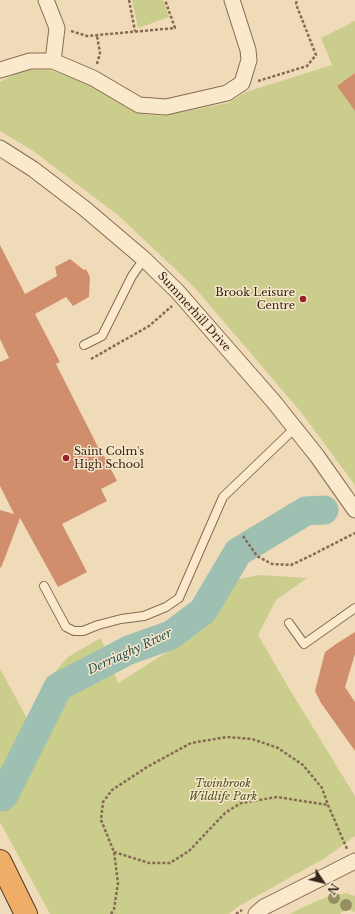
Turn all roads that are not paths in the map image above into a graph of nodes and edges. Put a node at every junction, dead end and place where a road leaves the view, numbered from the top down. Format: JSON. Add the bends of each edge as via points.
{"nodes":[{"id":1,"x":46,"y":0,"type":"edge"},
{"id":2,"x":232,"y":0,"type":"edge"},
{"id":3,"x":53,"y":62,"type":"junction"},
{"id":4,"x":0,"y":70,"type":"edge"},
{"id":5,"x":0,"y":148,"type":"edge"},
{"id":6,"x":144,"y":259,"type":"junction"},
{"id":7,"x":84,"y":345,"type":"dead end"},
{"id":8,"x":295,"y":428,"type":"junction"},
{"id":9,"x":355,"y":510,"type":"edge"},
{"id":10,"x":44,"y":586,"type":"dead end"},
{"id":11,"x":355,"y":608,"type":"edge"},
{"id":12,"x":289,"y":623,"type":"dead end"},
{"id":13,"x":0,"y":861,"type":"edge"},
{"id":14,"x":354,"y":862,"type":"edge"},
{"id":15,"x":26,"y":914,"type":"edge"},
{"id":16,"x":256,"y":914,"type":"edge"}],
"edges":[{"from":1,"to":3,"type":"street","via":[[57,28]]},
{"from":2,"to":3,"type":"street","via":[[249,60],[242,83],[227,93],[166,107],[139,105],[93,78]]},
{"from":3,"to":4,"type":"street","via":[[30,61]]},
{"from":5,"to":6,"type":"street","name":"Summerhill Drive","via":[[33,169],[84,208]]},
{"from":6,"to":7,"type":"lane","via":[[132,276],[102,336]]},
{"from":6,"to":8,"type":"street","name":"Summerhill Drive","via":[[182,297]]},
{"from":8,"to":9,"type":"street","name":"Summerhill Drive"},
{"from":8,"to":10,"type":"lane","via":[[223,497],[179,598],[166,607],[144,616],[74,631],[66,627]]},
{"from":11,"to":12,"type":"lane","via":[[304,644]]},
{"from":13,"to":15,"type":"highway"},
{"from":14,"to":16,"type":"street","via":[[264,907]]}]}
